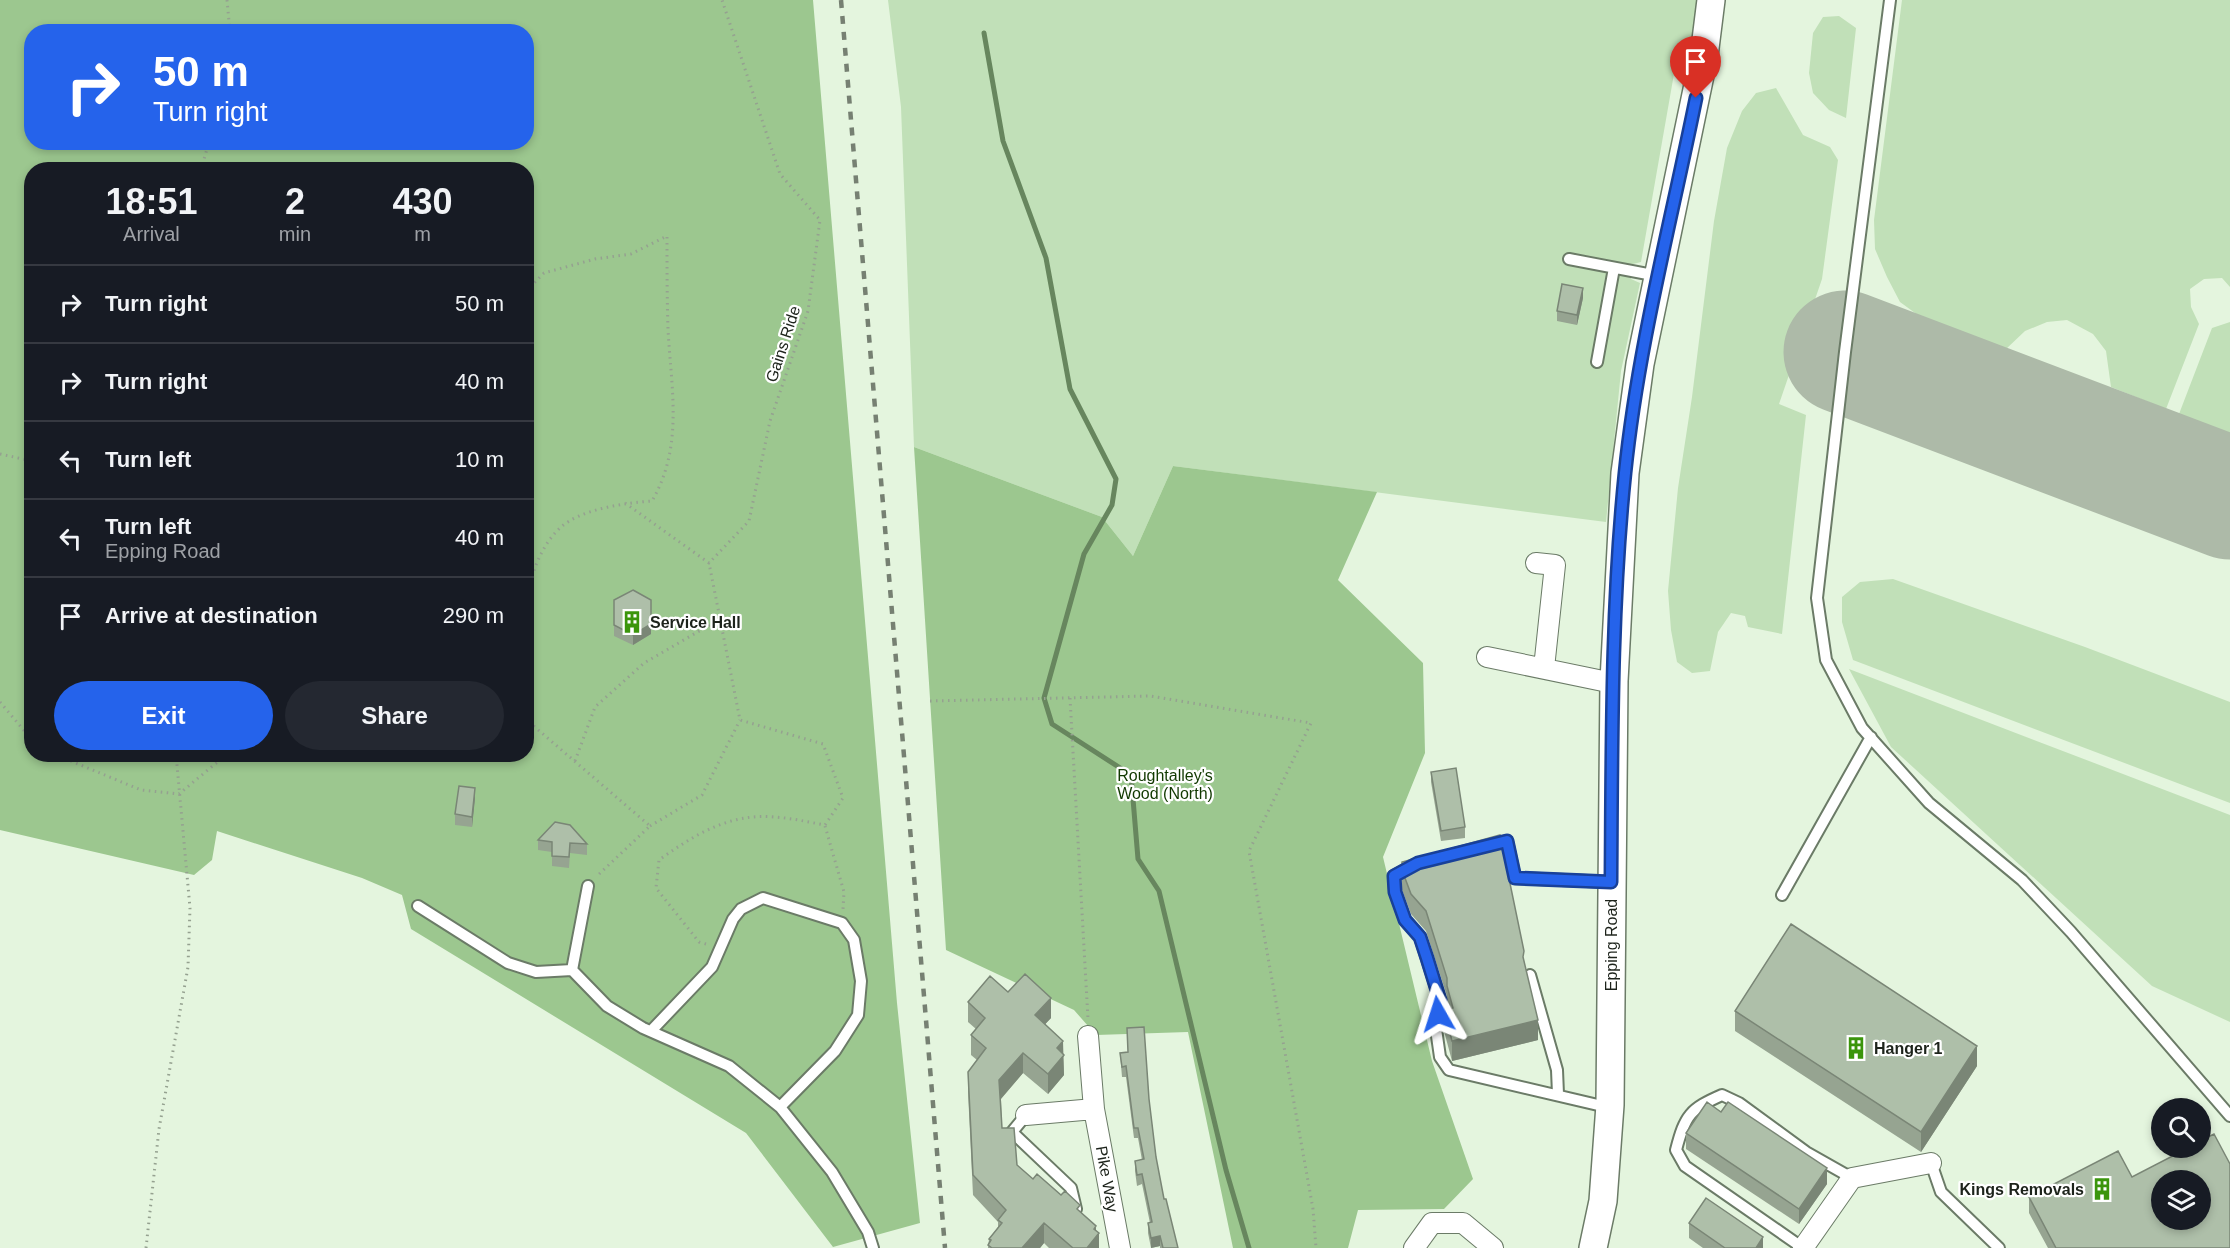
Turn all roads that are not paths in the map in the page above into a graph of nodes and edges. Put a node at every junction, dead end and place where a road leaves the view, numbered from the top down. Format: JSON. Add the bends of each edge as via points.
{"nodes":[{"id":1,"x":1711,"y":0,"type":"edge"},
{"id":2,"x":1890,"y":0,"type":"edge"},
{"id":3,"x":1569,"y":259,"type":"dead end"},
{"id":4,"x":1614,"y":268,"type":"junction"},
{"id":5,"x":1658,"y":276,"type":"junction"},
{"id":6,"x":1597,"y":362,"type":"dead end"},
{"id":7,"x":1536,"y":563,"type":"dead end"},
{"id":8,"x":1487,"y":657,"type":"dead end"},
{"id":9,"x":1544,"y":668,"type":"junction"},
{"id":10,"x":1614,"y":681,"type":"junction"},
{"id":11,"x":1870,"y":737,"type":"junction"},
{"id":12,"x":1477,"y":849,"type":"edge"},
{"id":13,"x":1428,"y":861,"type":"edge"},
{"id":14,"x":1611,"y":882,"type":"junction"},
{"id":15,"x":588,"y":886,"type":"road end"},
{"id":16,"x":1782,"y":895,"type":"dead end"},
{"id":17,"x":418,"y":906,"type":"dead end"},
{"id":18,"x":572,"y":970,"type":"junction"},
{"id":19,"x":1530,"y":975,"type":"edge"},
{"id":20,"x":651,"y":1031,"type":"junction"},
{"id":21,"x":1088,"y":1036,"type":"road end"},
{"id":22,"x":1558,"y":1094,"type":"junction"},
{"id":23,"x":1610,"y":1105,"type":"junction"},
{"id":24,"x":780,"y":1107,"type":"junction"},
{"id":25,"x":1094,"y":1109,"type":"junction"},
{"id":26,"x":1026,"y":1115,"type":"joint"},
{"id":27,"x":2230,"y":1116,"type":"edge"},
{"id":28,"x":1931,"y":1163,"type":"joint"},
{"id":29,"x":1852,"y":1178,"type":"junction"},
{"id":30,"x":1076,"y":1209,"type":"edge"},
{"id":31,"x":873,"y":1248,"type":"edge"},
{"id":32,"x":1120,"y":1248,"type":"edge"},
{"id":33,"x":1414,"y":1248,"type":"edge"},
{"id":34,"x":1493,"y":1248,"type":"edge"},
{"id":35,"x":1593,"y":1248,"type":"edge"},
{"id":36,"x":1803,"y":1248,"type":"edge"},
{"id":37,"x":1999,"y":1248,"type":"edge"}],
"edges":[{"from":1,"to":5,"type":"main road","name":"Epping Road","via":[[1704,56]]},
{"from":2,"to":11,"type":"lane","via":[[1817,598],[1826,660]]},
{"from":3,"to":4,"type":"lane"},
{"from":4,"to":5,"type":"lane"},
{"from":4,"to":6,"type":"lane"},
{"from":5,"to":10,"type":"main road","name":"Epping Road","via":[[1640,364],[1625,473]]},
{"from":7,"to":9,"type":"street","via":[[1555,565]]},
{"from":8,"to":9,"type":"street"},
{"from":9,"to":10,"type":"street"},
{"from":10,"to":14,"type":"main road","name":"Epping Road"},
{"from":11,"to":16,"type":"lane"},
{"from":11,"to":27,"type":"lane","via":[[1929,803],[2022,880]]},
{"from":12,"to":14,"type":"lane","via":[[1507,841],[1515,878]]},
{"from":13,"to":22,"type":"lane","via":[[1394,876],[1405,920],[1420,937],[1440,1000],[1436,1029],[1440,1058],[1449,1070]]},
{"from":14,"to":23,"type":"main road","name":"Epping Road"},
{"from":15,"to":18,"type":"lane"},
{"from":17,"to":18,"type":"lane","via":[[508,963],[536,972]]},
{"from":18,"to":20,"type":"lane","via":[[607,1006]]},
{"from":19,"to":22,"type":"lane","via":[[1557,1070]]},
{"from":20,"to":24,"type":"lane","via":[[729,1066]]},
{"from":20,"to":24,"type":"lane","via":[[712,968],[741,909],[763,898],[842,923],[854,940],[861,981],[858,1015],[835,1051]]},
{"from":21,"to":25,"type":"street","name":"Pike Way"},
{"from":22,"to":23,"type":"lane"},
{"from":23,"to":35,"type":"main road","name":"Epping Road","via":[[1603,1201]]},
{"from":24,"to":31,"type":"lane","via":[[832,1172],[868,1232]]},
{"from":25,"to":26,"type":"street"},
{"from":25,"to":32,"type":"street","name":"Pike Way"},
{"from":26,"to":30,"type":"lane","via":[[1012,1132],[1071,1188]]},
{"from":28,"to":29,"type":"street"},
{"from":28,"to":37,"type":"lane","via":[[1941,1192]]},
{"from":29,"to":36,"type":"street"},
{"from":29,"to":36,"type":"lane","via":[[1722,1095],[1701,1105],[1683,1123],[1676,1150],[1685,1166]]},
{"from":33,"to":34,"type":"street","via":[[1432,1222],[1463,1223]]}]}
